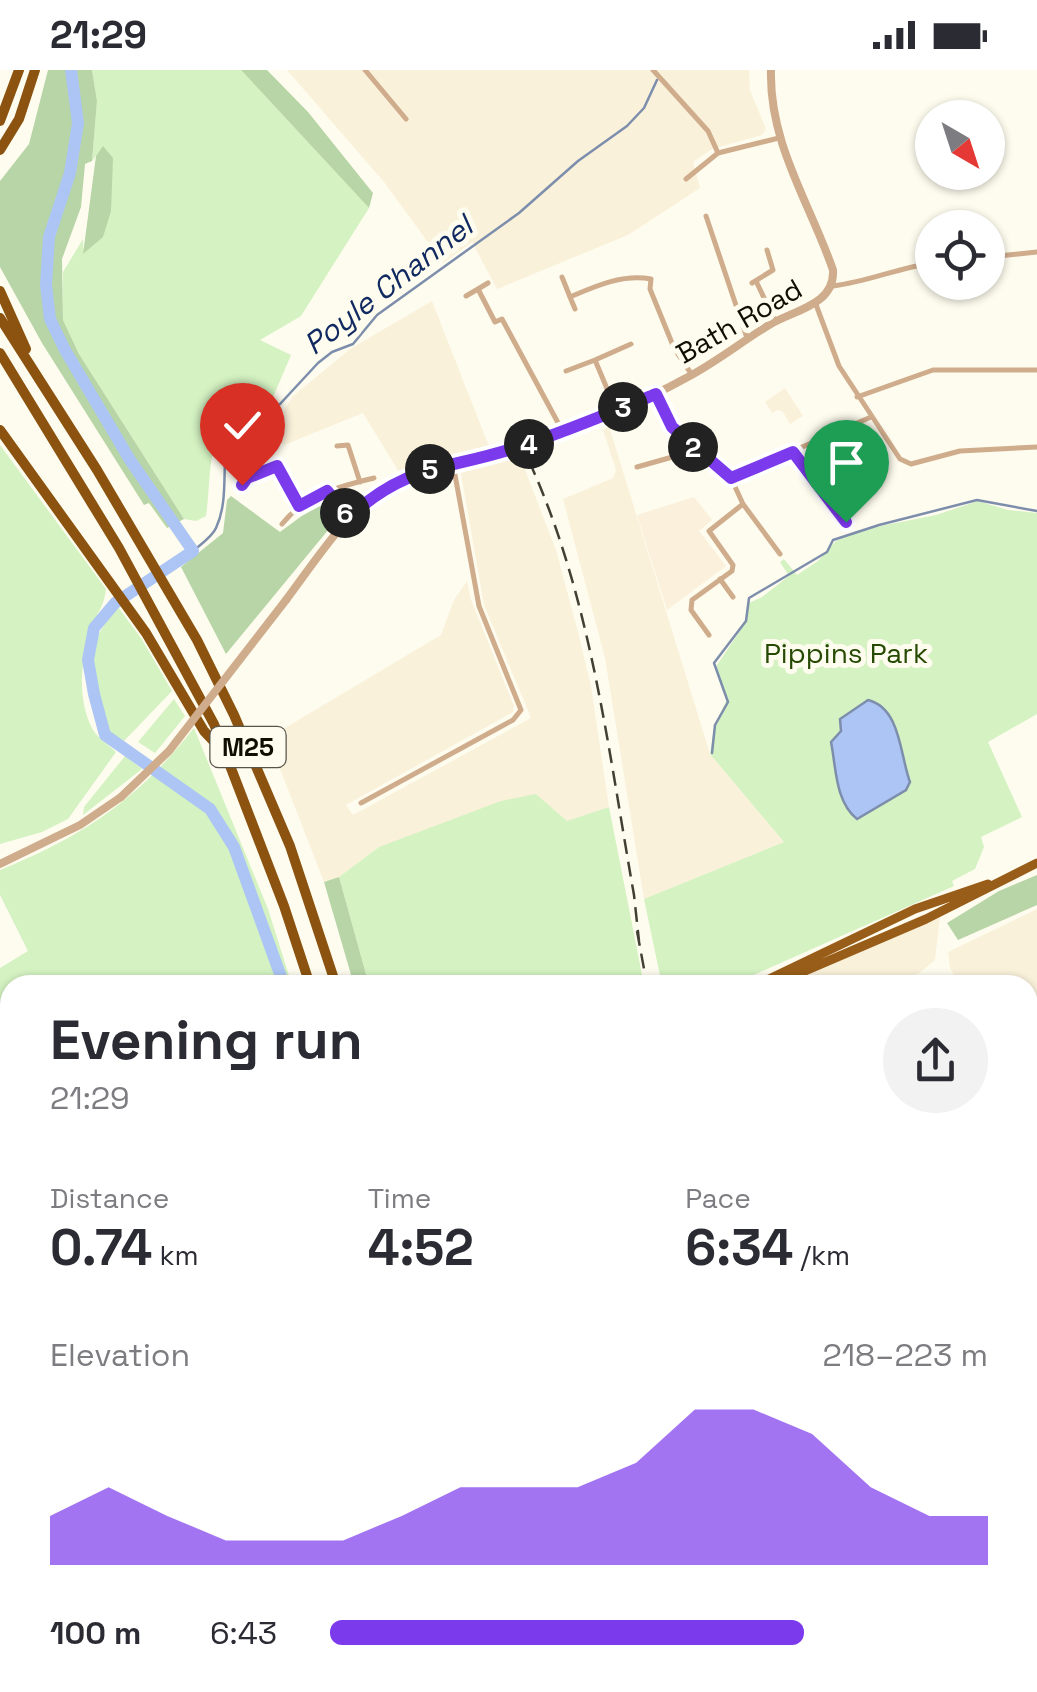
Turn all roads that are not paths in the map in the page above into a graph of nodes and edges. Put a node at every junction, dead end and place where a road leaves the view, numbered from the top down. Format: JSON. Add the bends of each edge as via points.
{"nodes":[{"id":1,"x":19,"y":70,"type":"edge"},
{"id":2,"x":35,"y":70,"type":"edge"},
{"id":3,"x":365,"y":70,"type":"edge"},
{"id":4,"x":653,"y":70,"type":"edge"},
{"id":5,"x":770,"y":70,"type":"edge"},
{"id":6,"x":406,"y":118,"type":"dead end"},
{"id":7,"x":0,"y":121,"type":"edge"},
{"id":8,"x":779,"y":138,"type":"junction"},
{"id":9,"x":0,"y":150,"type":"edge"},
{"id":10,"x":718,"y":153,"type":"junction"},
{"id":11,"x":686,"y":179,"type":"dead end"},
{"id":12,"x":706,"y":216,"type":"dead end"},
{"id":13,"x":767,"y":250,"type":"dead end"},
{"id":14,"x":1037,"y":252,"type":"edge"},
{"id":15,"x":1005,"y":255,"type":"edge"},
{"id":16,"x":915,"y":265,"type":"edge"},
{"id":17,"x":562,"y":277,"type":"dead end"},
{"id":18,"x":488,"y":283,"type":"dead end"},
{"id":19,"x":832,"y":286,"type":"junction"},
{"id":20,"x":478,"y":289,"type":"junction"},
{"id":21,"x":0,"y":291,"type":"edge"},
{"id":22,"x":466,"y":296,"type":"dead end"},
{"id":23,"x":570,"y":297,"type":"junction"},
{"id":24,"x":815,"y":302,"type":"junction"},
{"id":25,"x":575,"y":308,"type":"dead end"},
{"id":26,"x":0,"y":318,"type":"edge"},
{"id":27,"x":775,"y":321,"type":"junction"},
{"id":28,"x":747,"y":338,"type":"junction"},
{"id":29,"x":632,"y":344,"type":"dead end"},
{"id":30,"x":0,"y":353,"type":"edge"},
{"id":31,"x":595,"y":360,"type":"junction"},
{"id":32,"x":31,"y":364,"type":"junction"},
{"id":33,"x":566,"y":370,"type":"dead end"},
{"id":34,"x":1037,"y":370,"type":"edge"},
{"id":35,"x":692,"y":376,"type":"junction"},
{"id":36,"x":656,"y":394,"type":"junction"},
{"id":37,"x":857,"y":397,"type":"junction"},
{"id":38,"x":616,"y":410,"type":"junction"},
{"id":39,"x":871,"y":417,"type":"junction"},
{"id":40,"x":0,"y":420,"type":"edge"},
{"id":41,"x":0,"y":430,"type":"edge"},
{"id":42,"x":563,"y":432,"type":"junction"},
{"id":43,"x":690,"y":445,"type":"junction"},
{"id":44,"x":337,"y":446,"type":"dead end"},
{"id":45,"x":1037,"y":447,"type":"edge"},
{"id":46,"x":17,"y":452,"type":"junction"},
{"id":47,"x":793,"y":452,"type":"junction"},
{"id":48,"x":453,"y":464,"type":"junction"},
{"id":49,"x":636,"y":467,"type":"dead end"},
{"id":50,"x":374,"y":478,"type":"dead end"},
{"id":51,"x":731,"y":478,"type":"junction"},
{"id":52,"x":360,"y":482,"type":"junction"},
{"id":53,"x":242,"y":485,"type":"dead end"},
{"id":54,"x":327,"y":491,"type":"junction"},
{"id":55,"x":743,"y":504,"type":"junction"},
{"id":56,"x":299,"y":506,"type":"junction"},
{"id":57,"x":349,"y":517,"type":"junction"},
{"id":58,"x":846,"y":522,"type":"dead end"},
{"id":59,"x":282,"y":524,"type":"dead end"},
{"id":60,"x":780,"y":554,"type":"dead end"},
{"id":61,"x":720,"y":579,"type":"junction"},
{"id":62,"x":733,"y":597,"type":"dead end"},
{"id":63,"x":709,"y":635,"type":"dead end"},
{"id":64,"x":224,"y":753,"type":"junction"},
{"id":65,"x":361,"y":803,"type":"dead end"},
{"id":66,"x":1037,"y":863,"type":"edge"},
{"id":67,"x":0,"y":864,"type":"edge"},
{"id":68,"x":307,"y":975,"type":"edge"},
{"id":69,"x":333,"y":975,"type":"edge"},
{"id":70,"x":781,"y":975,"type":"edge"}],
"edges":[{"from":1,"to":7,"type":"highway"},
{"from":2,"to":9,"type":"highway"},
{"from":3,"to":6,"type":"street"},
{"from":4,"to":10,"type":"street","via":[[708,131]]},
{"from":5,"to":8,"type":"street"},
{"from":8,"to":10,"type":"street"},
{"from":8,"to":19,"type":"street","via":[[833,270]]},
{"from":10,"to":11,"type":"street"},
{"from":12,"to":28,"type":"street"},
{"from":13,"to":27,"type":"street","via":[[774,270],[754,282]]},
{"from":14,"to":15,"type":"street"},
{"from":16,"to":19,"type":"street","name":"Bath Road"},
{"from":17,"to":23,"type":"street"},
{"from":18,"to":20,"type":"street"},
{"from":19,"to":24,"type":"street","name":"Bath Road"},
{"from":20,"to":22,"type":"street"},
{"from":20,"to":42,"type":"street","via":[[495,322],[506,321]]},
{"from":21,"to":32,"type":"highway","number":"M25"},
{"from":23,"to":25,"type":"street"},
{"from":23,"to":35,"type":"street","via":[[635,276],[650,280],[674,348]]},
{"from":24,"to":27,"type":"street","name":"Bath Road"},
{"from":24,"to":37,"type":"street"},
{"from":26,"to":32,"type":"highway","number":"M25"},
{"from":27,"to":28,"type":"street","name":"Bath Road"},
{"from":28,"to":35,"type":"street","name":"Bath Road"},
{"from":29,"to":31,"type":"street"},
{"from":30,"to":64,"type":"highway","number":"M25","via":[[134,573]]},
{"from":31,"to":33,"type":"street"},
{"from":31,"to":38,"type":"street"},
{"from":32,"to":69,"type":"highway","number":"M25","via":[[165,583],[234,715],[296,864]]},
{"from":34,"to":37,"type":"street","via":[[934,370]]},
{"from":35,"to":36,"type":"street","name":"Bath Road"},
{"from":36,"to":38,"type":"street","name":"Bath Road"},
{"from":36,"to":43,"type":"street"},
{"from":37,"to":39,"type":"street"},
{"from":38,"to":42,"type":"street","name":"Bath Road"},
{"from":39,"to":45,"type":"street","via":[[900,459],[912,464],[960,451]]},
{"from":39,"to":47,"type":"street"},
{"from":40,"to":46,"type":"highway","number":"M25"},
{"from":41,"to":46,"type":"highway","number":"M25"},
{"from":42,"to":48,"type":"street","name":"Bath Road"},
{"from":43,"to":49,"type":"street"},
{"from":43,"to":51,"type":"street"},
{"from":44,"to":52,"type":"street","via":[[347,444]]},
{"from":46,"to":64,"type":"highway","number":"M25"},
{"from":47,"to":51,"type":"street"},
{"from":47,"to":58,"type":"street"},
{"from":48,"to":57,"type":"street","name":"Bath Road","via":[[392,483]]},
{"from":48,"to":65,"type":"street","via":[[479,606],[520,710],[513,720]]},
{"from":50,"to":52,"type":"street"},
{"from":51,"to":55,"type":"street"},
{"from":52,"to":54,"type":"street"},
{"from":53,"to":56,"type":"street","via":[[277,466]]},
{"from":54,"to":56,"type":"street"},
{"from":54,"to":57,"type":"street"},
{"from":55,"to":60,"type":"street"},
{"from":55,"to":61,"type":"street","via":[[708,531],[733,564]]},
{"from":56,"to":59,"type":"street"},
{"from":57,"to":67,"type":"street","name":"Bath Road","bridge":true,"via":[[169,752],[122,797],[73,830]]},
{"from":61,"to":62,"type":"street"},
{"from":61,"to":63,"type":"street","via":[[690,606]]},
{"from":64,"to":68,"type":"highway","number":"M25"},
{"from":66,"to":70,"type":"highway","via":[[916,909]]}]}
